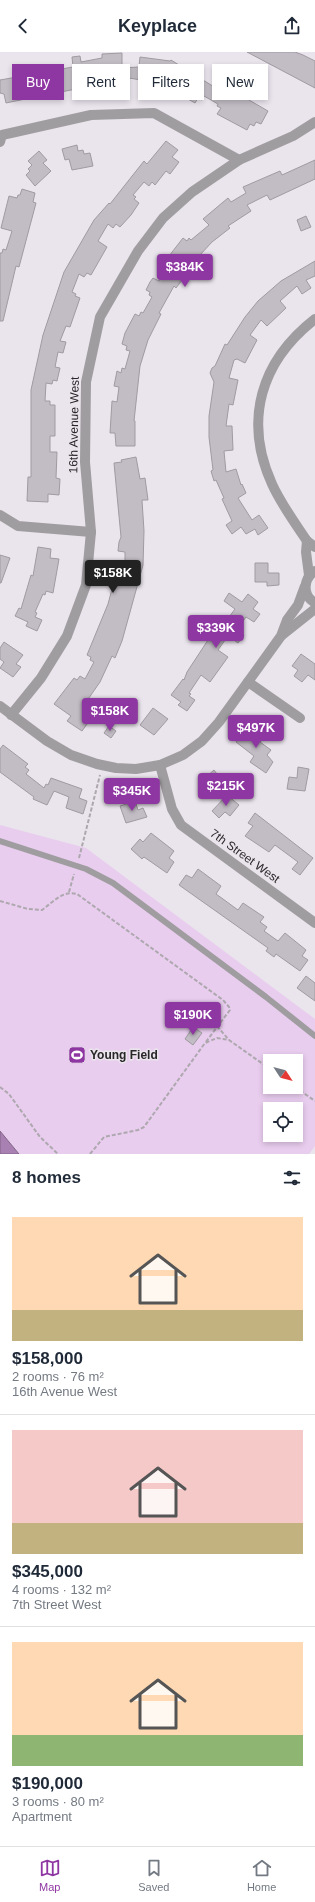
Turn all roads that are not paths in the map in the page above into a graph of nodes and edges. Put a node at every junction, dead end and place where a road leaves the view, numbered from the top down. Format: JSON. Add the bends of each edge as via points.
{"nodes":[{"id":1,"x":315,"y":122,"type":"edge"},
{"id":2,"x":0,"y":142,"type":"edge"},
{"id":3,"x":239,"y":160,"type":"junction"},
{"id":4,"x":315,"y":319,"type":"edge"},
{"id":5,"x":0,"y":515,"type":"edge"},
{"id":6,"x":91,"y":532,"type":"junction"},
{"id":7,"x":311,"y":544,"type":"edge"},
{"id":8,"x":312,"y":573,"type":"edge"},
{"id":9,"x":305,"y":586,"type":"junction"},
{"id":10,"x":315,"y":603,"type":"edge"},
{"id":11,"x":315,"y":609,"type":"edge"},
{"id":12,"x":280,"y":636,"type":"junction"},
{"id":13,"x":248,"y":682,"type":"junction"},
{"id":14,"x":0,"y":706,"type":"edge"},
{"id":15,"x":12,"y":714,"type":"junction"},
{"id":16,"x":300,"y":718,"type":"dead end"},
{"id":17,"x":160,"y":765,"type":"junction"},
{"id":18,"x":0,"y":841,"type":"edge"},
{"id":19,"x":315,"y":922,"type":"edge"},
{"id":20,"x":315,"y":1036,"type":"edge"}],
"edges":[{"from":1,"to":3,"type":"street","name":"16th Avenue West","via":[[293,136]]},
{"from":2,"to":3,"type":"street","via":[[2,135],[91,115],[154,114]]},
{"from":3,"to":6,"type":"street","name":"16th Avenue West","via":[[192,192],[163,218],[138,250],[100,317],[86,382],[85,462]]},
{"from":4,"to":7,"type":"street","via":[[286,344],[274,364],[259,406],[258,428],[260,447],[272,485]]},
{"from":5,"to":6,"type":"street","via":[[18,526]]},
{"from":6,"to":15,"type":"street","name":"16th Avenue West","via":[[86,585],[67,636],[41,678]]},
{"from":7,"to":8,"type":"street","via":[[306,552]]},
{"from":8,"to":9,"type":"street"},
{"from":9,"to":10,"type":"street","via":[[308,597]]},
{"from":9,"to":12,"type":"street","via":[[298,605]]},
{"from":11,"to":12,"type":"street"},
{"from":12,"to":13,"type":"street"},
{"from":13,"to":16,"type":"street"},
{"from":13,"to":17,"type":"street","via":[[202,741],[183,755]]},
{"from":14,"to":15,"type":"street"},
{"from":15,"to":17,"type":"street","via":[[47,741],[71,755],[103,765],[136,770]]},
{"from":17,"to":19,"type":"street","name":"7th Street West","via":[[172,809],[181,825]]},
{"from":18,"to":20,"type":"lane","via":[[77,865],[113,883]]}]}
